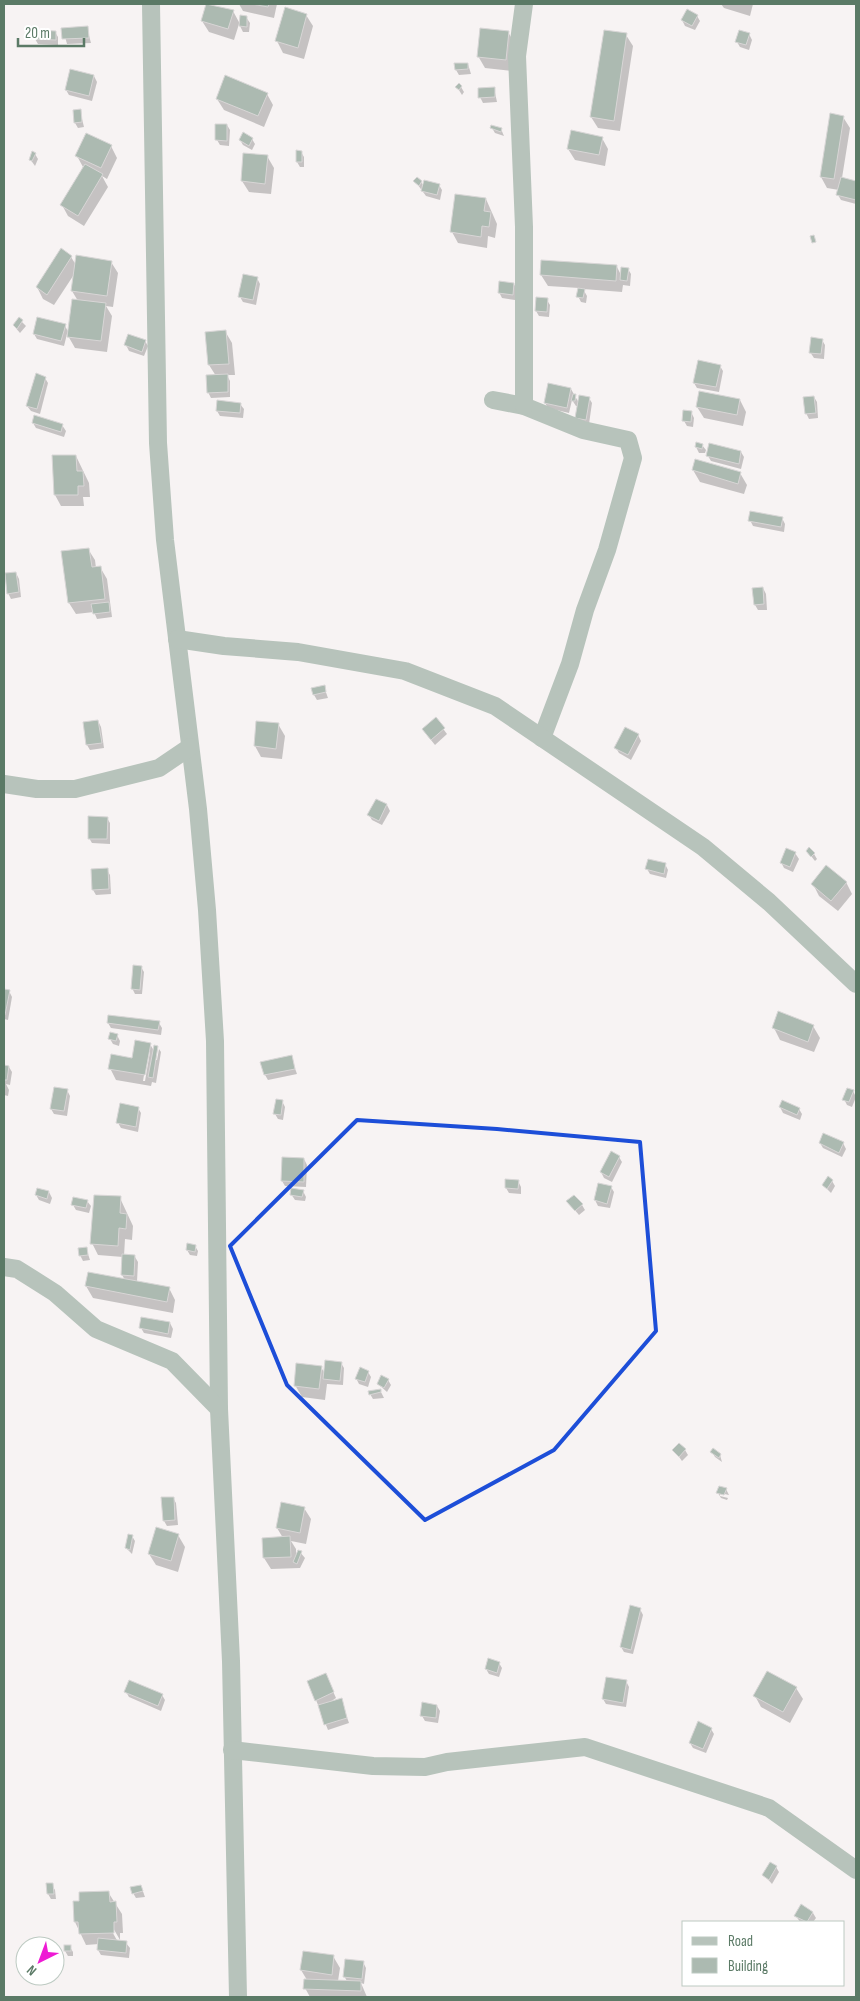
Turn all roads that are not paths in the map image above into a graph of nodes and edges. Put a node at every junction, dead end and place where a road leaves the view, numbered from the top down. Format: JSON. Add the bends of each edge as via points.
{"nodes":[{"id":1,"x":151,"y":4,"type":"edge"},
{"id":2,"x":524,"y":4,"type":"edge"},
{"id":3,"x":493,"y":400,"type":"dead end"},
{"id":4,"x":524,"y":406,"type":"junction"},
{"id":5,"x":177,"y":638,"type":"junction"},
{"id":6,"x":542,"y":738,"type":"junction"},
{"id":7,"x":190,"y":747,"type":"junction"},
{"id":8,"x":4,"y":784,"type":"edge"},
{"id":9,"x":856,"y":984,"type":"edge"},
{"id":10,"x":4,"y":1267,"type":"edge"},
{"id":11,"x":219,"y":1409,"type":"junction"},
{"id":12,"x":232,"y":1750,"type":"junction"},
{"id":13,"x":856,"y":1870,"type":"edge"},
{"id":14,"x":238,"y":1997,"type":"edge"}],
"edges":[{"from":1,"to":5,"type":"street","via":[[158,443]]},
{"from":2,"to":4,"type":"street","via":[[517,56],[524,228]]},
{"from":3,"to":4,"type":"street"},
{"from":4,"to":6,"type":"street","via":[[583,430],[628,440],[633,458],[570,664]]},
{"from":5,"to":6,"type":"street","via":[[224,646],[298,652],[405,671],[495,706]]},
{"from":5,"to":7,"type":"street"},
{"from":6,"to":9,"type":"street","via":[[703,847],[769,902]]},
{"from":7,"to":8,"type":"street","via":[[159,768],[75,788],[37,789]]},
{"from":7,"to":11,"type":"street","via":[[207,910],[215,1041]]},
{"from":10,"to":11,"type":"street","via":[[17,1269],[55,1293],[96,1329],[172,1360]]},
{"from":11,"to":12,"type":"street"},
{"from":12,"to":13,"type":"street","via":[[373,1766],[425,1767],[585,1747],[769,1808]]},
{"from":12,"to":14,"type":"street"}]}
